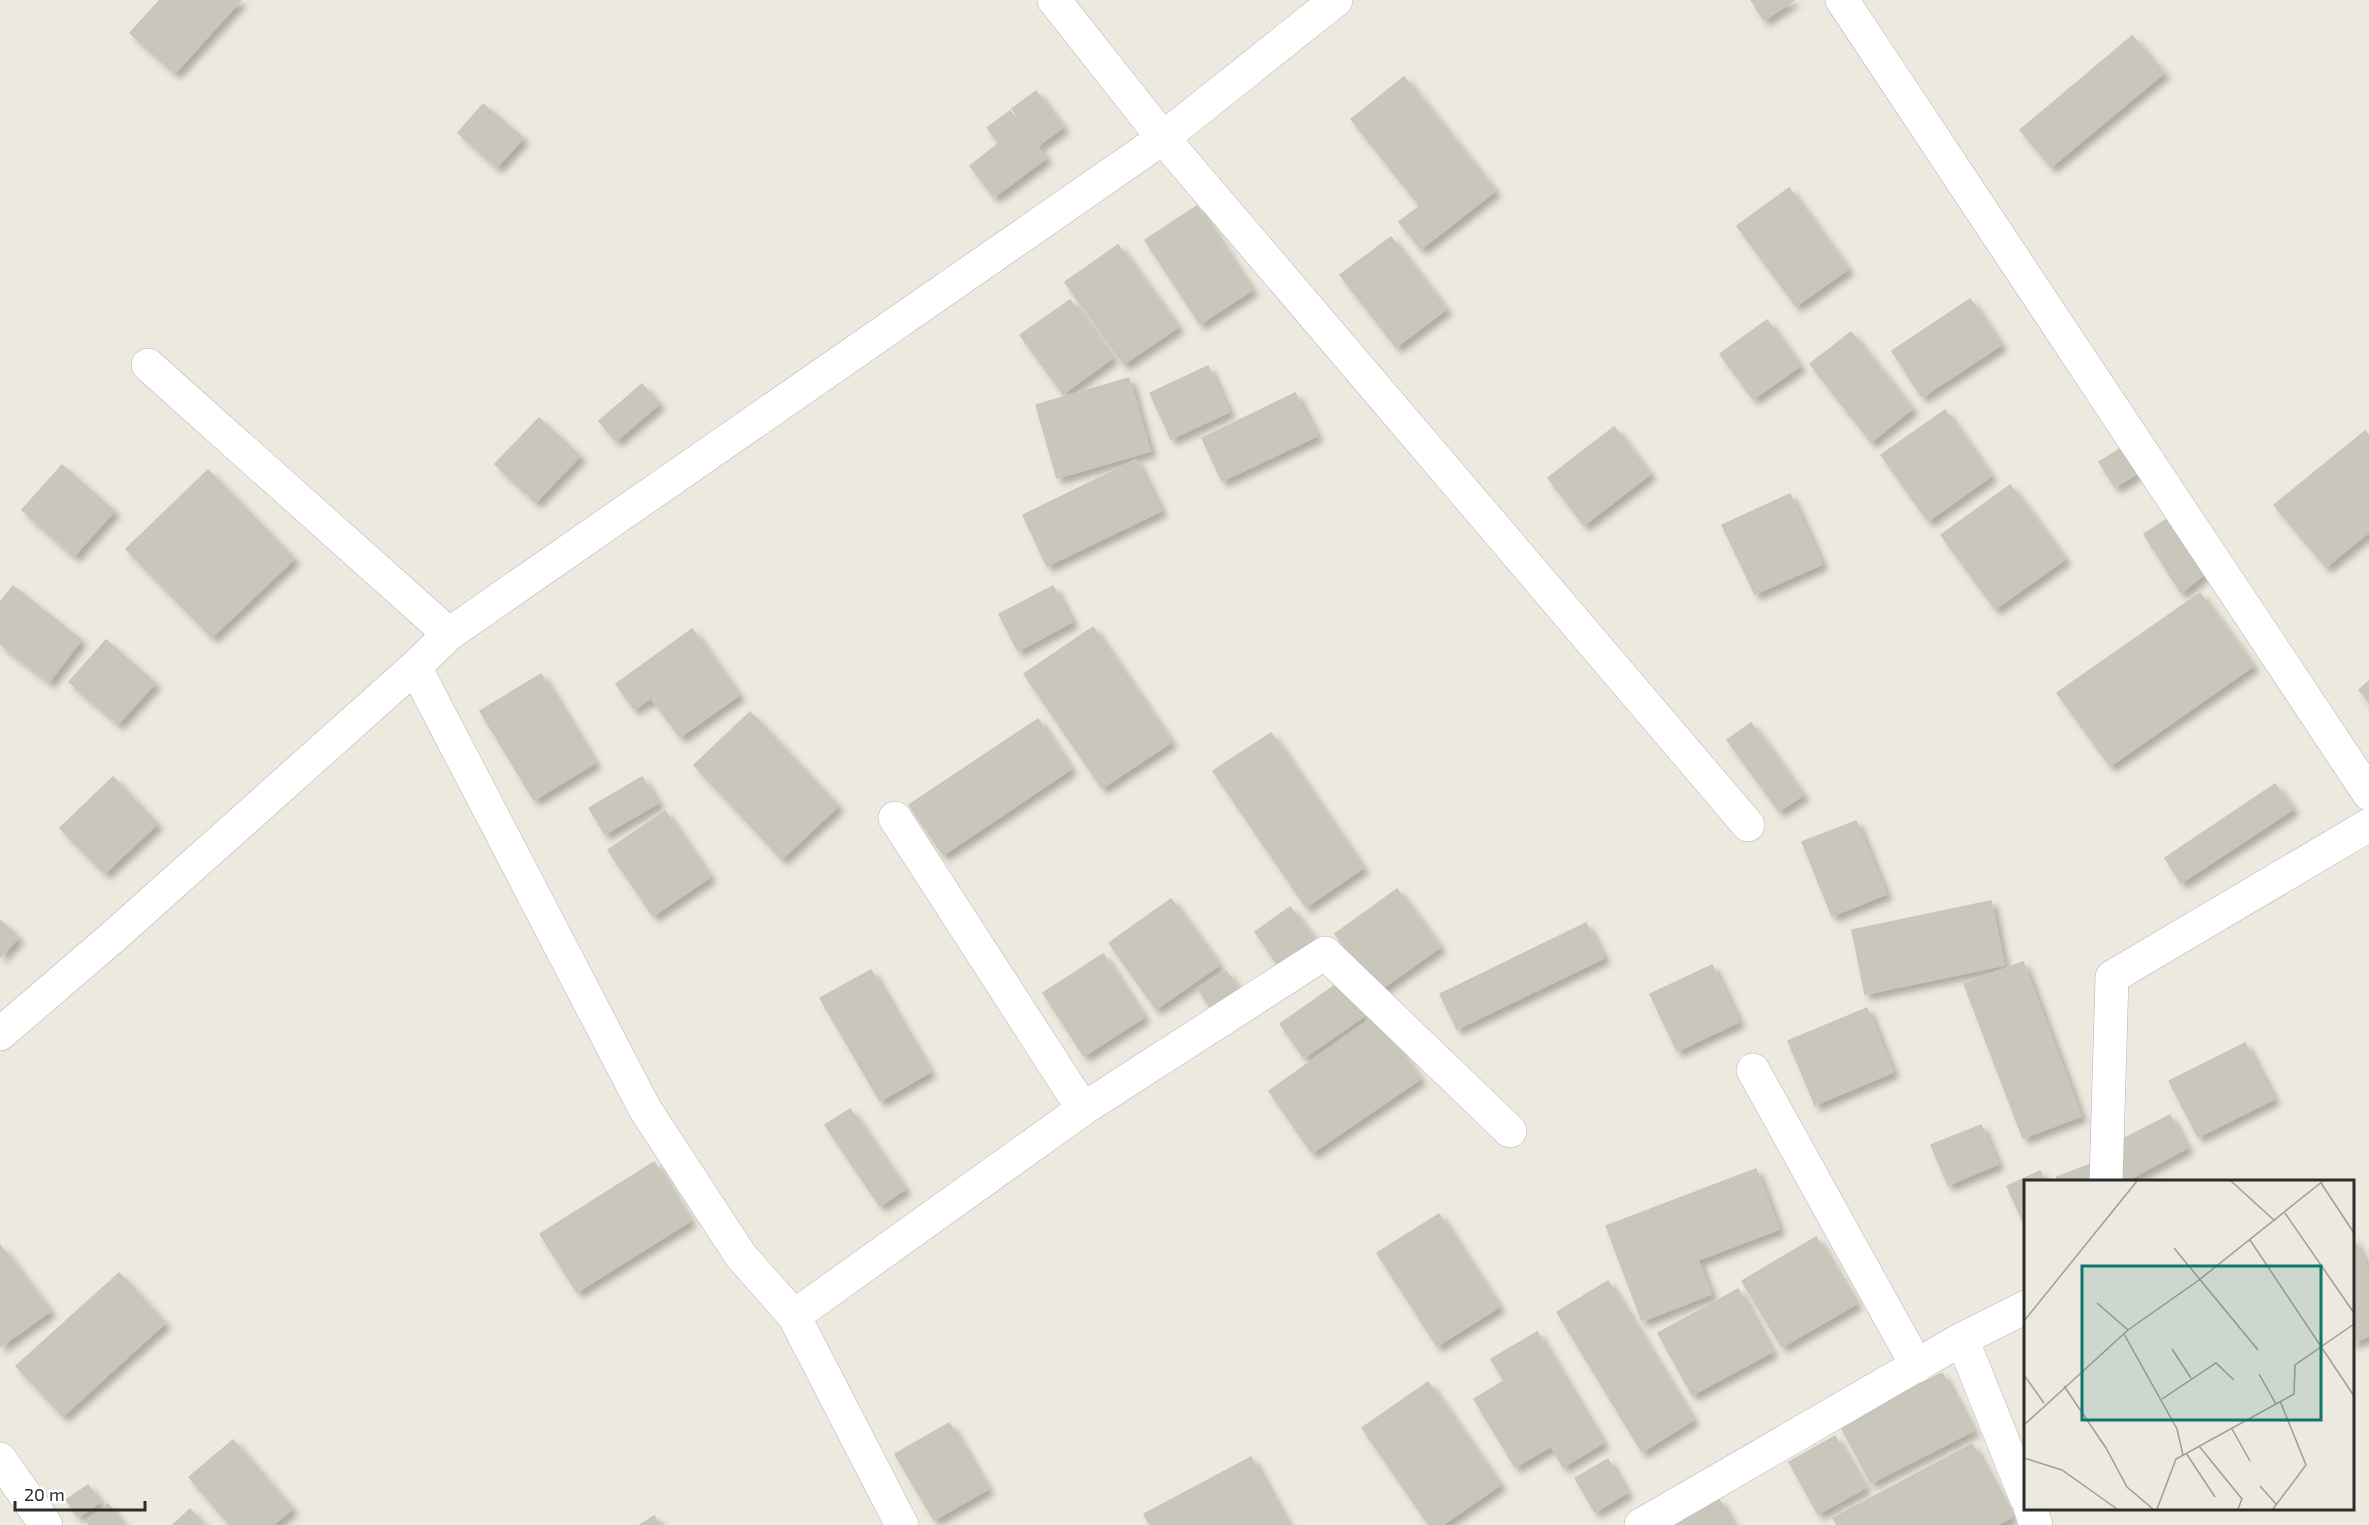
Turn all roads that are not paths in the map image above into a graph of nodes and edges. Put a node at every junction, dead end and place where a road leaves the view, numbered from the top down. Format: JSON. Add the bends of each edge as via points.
{"nodes":[{"id":1,"x":1054,"y":0,"type":"edge"},
{"id":2,"x":1336,"y":0,"type":"edge"},
{"id":3,"x":1842,"y":0,"type":"edge"},
{"id":4,"x":1163,"y":138,"type":"junction"},
{"id":5,"x":147,"y":365,"type":"dead end"},
{"id":6,"x":449,"y":634,"type":"junction"},
{"id":7,"x":415,"y":667,"type":"junction"},
{"id":8,"x":2369,"y":794,"type":"edge"},
{"id":9,"x":895,"y":818,"type":"dead end"},
{"id":10,"x":1748,"y":825,"type":"dead end"},
{"id":11,"x":2369,"y":825,"type":"edge"},
{"id":12,"x":0,"y":1034,"type":"edge"},
{"id":13,"x":1753,"y":1070,"type":"dead end"},
{"id":14,"x":1083,"y":1109,"type":"junction"},
{"id":15,"x":1510,"y":1131,"type":"dead end"},
{"id":16,"x":2106,"y":1180,"type":"edge"},
{"id":17,"x":2024,"y":1308,"type":"edge"},
{"id":18,"x":794,"y":1316,"type":"junction"},
{"id":19,"x":1962,"y":1339,"type":"junction"},
{"id":20,"x":1917,"y":1366,"type":"junction"},
{"id":21,"x":0,"y":1459,"type":"edge"},
{"id":22,"x":2024,"y":1495,"type":"edge"},
{"id":23,"x":2030,"y":1510,"type":"edge"},
{"id":24,"x":46,"y":1525,"type":"edge"},
{"id":25,"x":902,"y":1525,"type":"edge"},
{"id":26,"x":1641,"y":1525,"type":"edge"},
{"id":27,"x":2036,"y":1525,"type":"edge"}],
"edges":[{"from":1,"to":4,"type":"street"},
{"from":2,"to":4,"type":"street"},
{"from":3,"to":8,"type":"street"},
{"from":4,"to":6,"type":"street"},
{"from":4,"to":10,"type":"street"},
{"from":5,"to":6,"type":"street"},
{"from":6,"to":7,"type":"street"},
{"from":7,"to":12,"type":"street"},
{"from":7,"to":18,"type":"street","via":[[645,1109],[741,1256]]},
{"from":9,"to":14,"type":"street"},
{"from":11,"to":16,"type":"street","via":[[2112,977]]},
{"from":13,"to":20,"type":"street"},
{"from":14,"to":15,"type":"street","via":[[1325,953]]},
{"from":14,"to":18,"type":"street"},
{"from":17,"to":19,"type":"street"},
{"from":18,"to":25,"type":"street"},
{"from":19,"to":20,"type":"street"},
{"from":19,"to":22,"type":"street"},
{"from":20,"to":26,"type":"street"},
{"from":21,"to":24,"type":"street"},
{"from":23,"to":27,"type":"street"}]}
